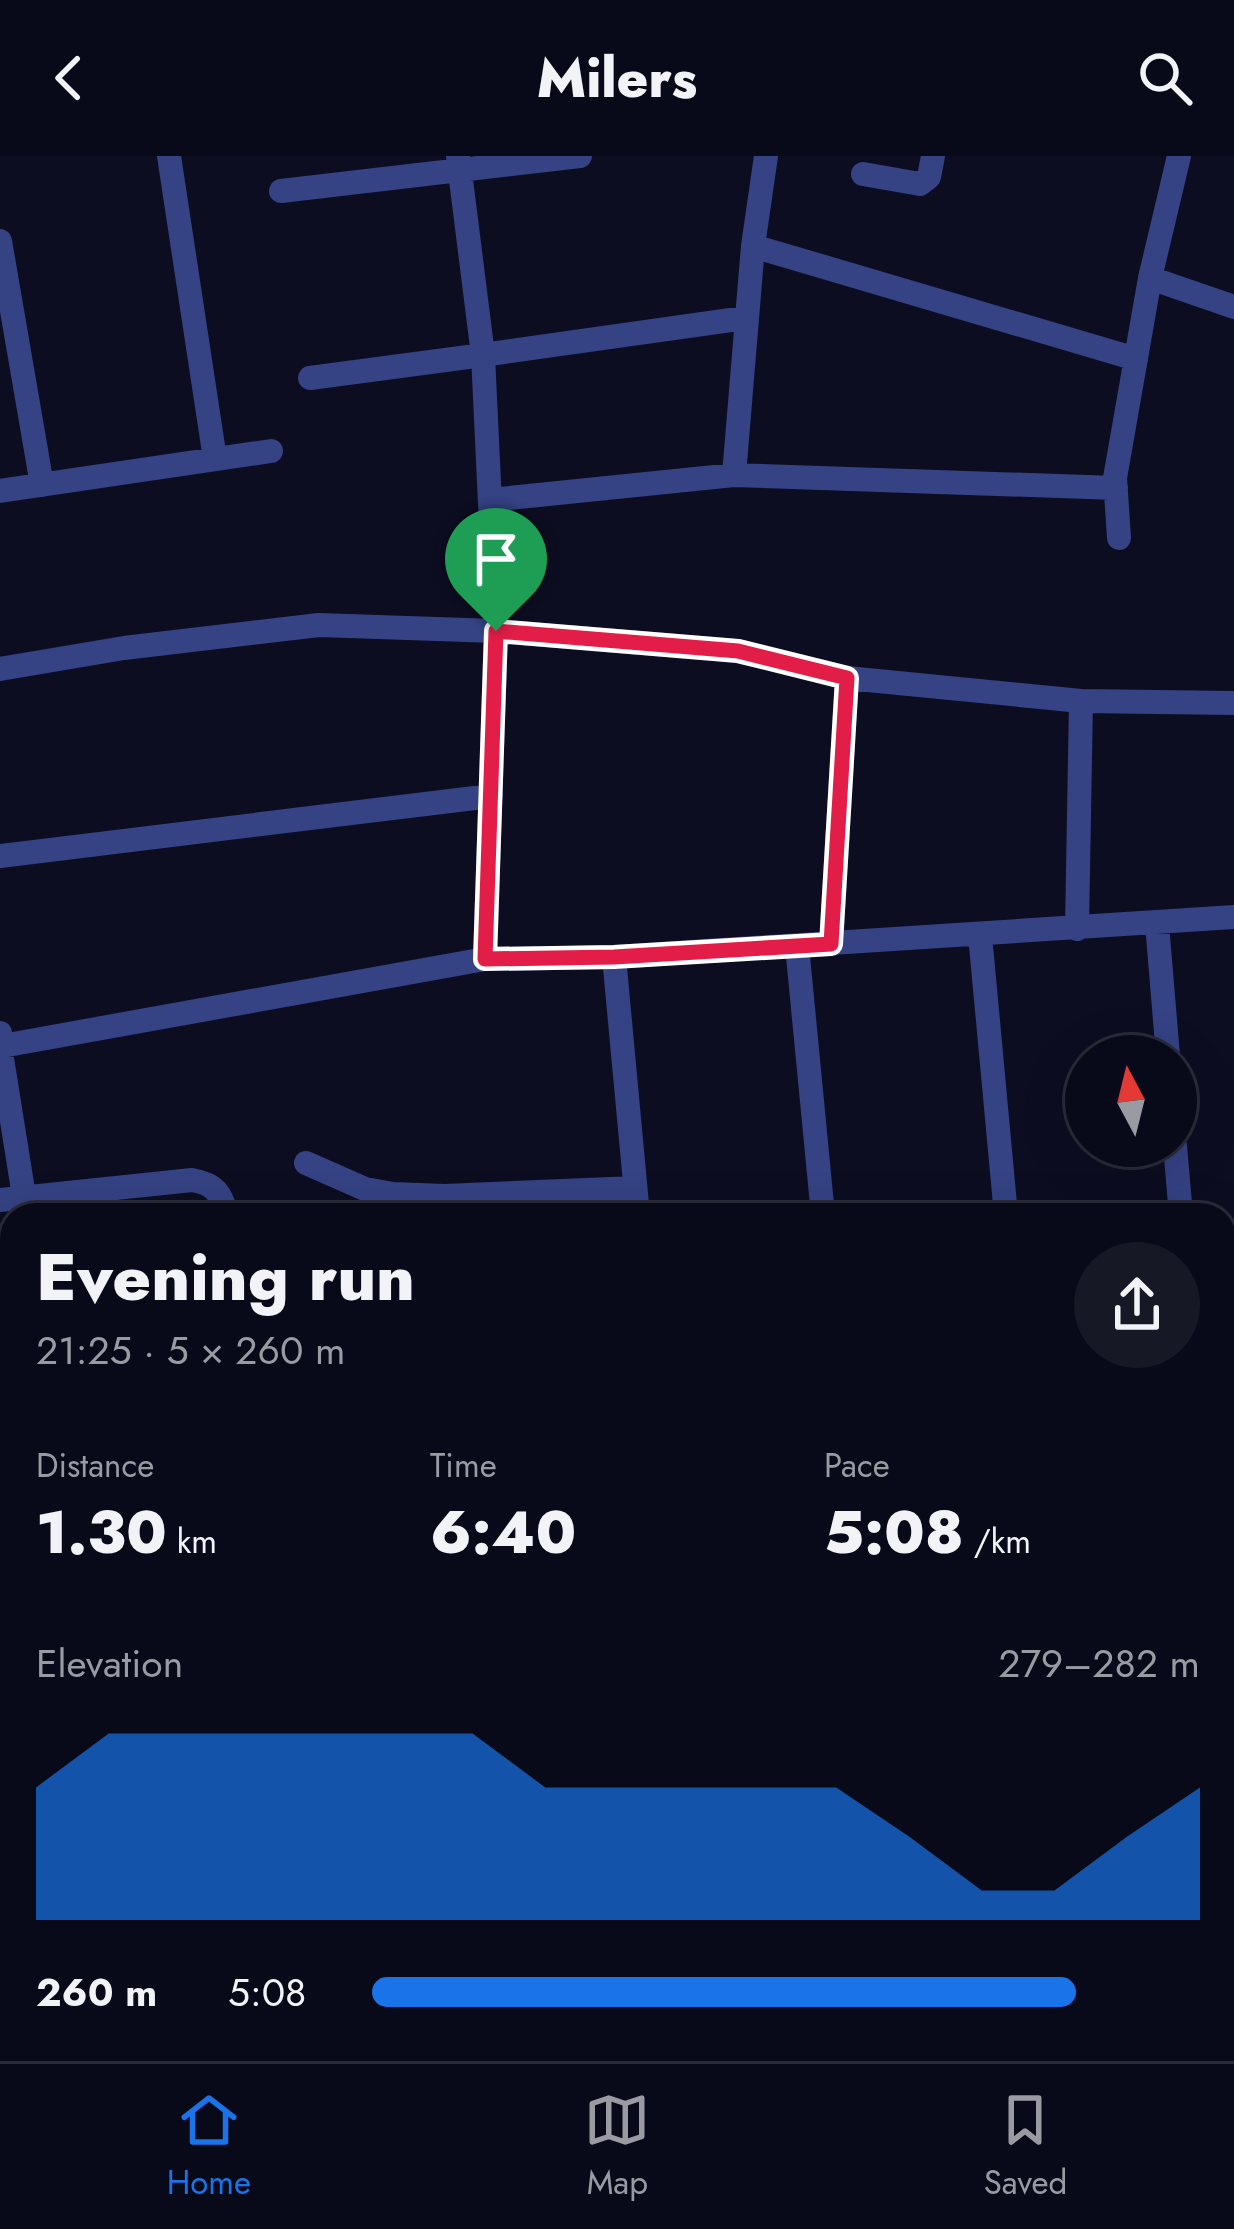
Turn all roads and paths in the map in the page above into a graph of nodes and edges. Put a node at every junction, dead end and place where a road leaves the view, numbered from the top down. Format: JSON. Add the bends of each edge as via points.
{"nodes":[{"id":1,"x":169,"y":156,"type":"edge"},
{"id":2,"x":580,"y":156,"type":"edge"},
{"id":3,"x":766,"y":156,"type":"edge"},
{"id":4,"x":933,"y":156,"type":"edge"},
{"id":5,"x":1180,"y":156,"type":"edge"},
{"id":6,"x":459,"y":163,"type":"edge"},
{"id":7,"x":863,"y":174,"type":"dead end"},
{"id":8,"x":281,"y":191,"type":"dead end"},
{"id":9,"x":0,"y":241,"type":"edge"},
{"id":10,"x":753,"y":246,"type":"junction"},
{"id":11,"x":1150,"y":278,"type":"junction"},
{"id":12,"x":1234,"y":307,"type":"edge"},
{"id":13,"x":746,"y":318,"type":"junction"},
{"id":14,"x":7,"y":321,"type":"edge"},
{"id":15,"x":483,"y":355,"type":"junction"},
{"id":16,"x":1136,"y":359,"type":"junction"},
{"id":17,"x":310,"y":378,"type":"dead end"},
{"id":18,"x":271,"y":451,"type":"dead end"},
{"id":19,"x":214,"y":459,"type":"junction"},
{"id":20,"x":734,"y":475,"type":"junction"},
{"id":21,"x":42,"y":485,"type":"junction"},
{"id":22,"x":1116,"y":488,"type":"junction"},
{"id":23,"x":0,"y":491,"type":"edge"},
{"id":24,"x":490,"y":500,"type":"junction"},
{"id":25,"x":1119,"y":538,"type":"dead end"},
{"id":26,"x":496,"y":631,"type":"junction"},
{"id":27,"x":0,"y":669,"type":"edge"},
{"id":28,"x":847,"y":678,"type":"junction"},
{"id":29,"x":1081,"y":700,"type":"junction"},
{"id":30,"x":1234,"y":703,"type":"edge"},
{"id":31,"x":490,"y":796,"type":"junction"},
{"id":32,"x":0,"y":856,"type":"edge"},
{"id":33,"x":1234,"y":917,"type":"edge"},
{"id":34,"x":1157,"y":925,"type":"junction"},
{"id":35,"x":1077,"y":929,"type":"junction"},
{"id":36,"x":980,"y":935,"type":"junction"},
{"id":37,"x":831,"y":944,"type":"junction"},
{"id":38,"x":797,"y":946,"type":"junction"},
{"id":39,"x":614,"y":957,"type":"junction"},
{"id":40,"x":485,"y":959,"type":"junction"},
{"id":41,"x":1166,"y":1035,"type":"edge"},
{"id":42,"x":1,"y":1042,"type":"edge"},
{"id":43,"x":306,"y":1163,"type":"dead end"},
{"id":44,"x":1177,"y":1167,"type":"edge"},
{"id":45,"x":635,"y":1188,"type":"junction"},
{"id":46,"x":17,"y":1203,"type":"edge"},
{"id":47,"x":24,"y":1203,"type":"edge"},
{"id":48,"x":223,"y":1203,"type":"edge"},
{"id":49,"x":637,"y":1203,"type":"edge"},
{"id":50,"x":822,"y":1203,"type":"edge"},
{"id":51,"x":1005,"y":1203,"type":"edge"},
{"id":52,"x":1180,"y":1203,"type":"edge"}],
"edges":[{"from":1,"to":19,"type":"street"},
{"from":2,"to":6,"type":"street"},
{"from":3,"to":10,"type":"street"},
{"from":4,"to":7,"type":"street","via":[[920,184]]},
{"from":5,"to":11,"type":"street"},
{"from":6,"to":8,"type":"street"},
{"from":6,"to":15,"type":"street"},
{"from":9,"to":14,"type":"street"},
{"from":10,"to":13,"type":"street"},
{"from":10,"to":16,"type":"street"},
{"from":11,"to":12,"type":"street"},
{"from":11,"to":16,"type":"street"},
{"from":13,"to":15,"type":"street"},
{"from":13,"to":20,"type":"street"},
{"from":14,"to":21,"type":"street"},
{"from":15,"to":17,"type":"street"},
{"from":15,"to":24,"type":"street"},
{"from":16,"to":22,"type":"street"},
{"from":18,"to":19,"type":"street"},
{"from":19,"to":21,"type":"street"},
{"from":20,"to":22,"type":"street"},
{"from":20,"to":24,"type":"street"},
{"from":21,"to":23,"type":"street"},
{"from":22,"to":25,"type":"street"},
{"from":24,"to":26,"type":"street"},
{"from":26,"to":27,"type":"street","via":[[319,625]]},
{"from":26,"to":28,"type":"street","via":[[738,651]]},
{"from":26,"to":31,"type":"street"},
{"from":28,"to":29,"type":"street"},
{"from":28,"to":37,"type":"street"},
{"from":29,"to":30,"type":"street"},
{"from":29,"to":35,"type":"street"},
{"from":31,"to":32,"type":"street"},
{"from":31,"to":40,"type":"street"},
{"from":33,"to":34,"type":"street"},
{"from":34,"to":35,"type":"street"},
{"from":34,"to":41,"type":"street"},
{"from":35,"to":36,"type":"street"},
{"from":36,"to":37,"type":"street"},
{"from":36,"to":51,"type":"street"},
{"from":37,"to":38,"type":"street"},
{"from":38,"to":39,"type":"street"},
{"from":38,"to":50,"type":"street"},
{"from":39,"to":40,"type":"street"},
{"from":39,"to":45,"type":"street"},
{"from":40,"to":42,"type":"street"},
{"from":42,"to":46,"type":"street"},
{"from":43,"to":45,"type":"street","via":[[393,1194]]},
{"from":44,"to":52,"type":"street"},
{"from":45,"to":49,"type":"street"},
{"from":47,"to":48,"type":"street","via":[[192,1180],[207,1182]]}]}
